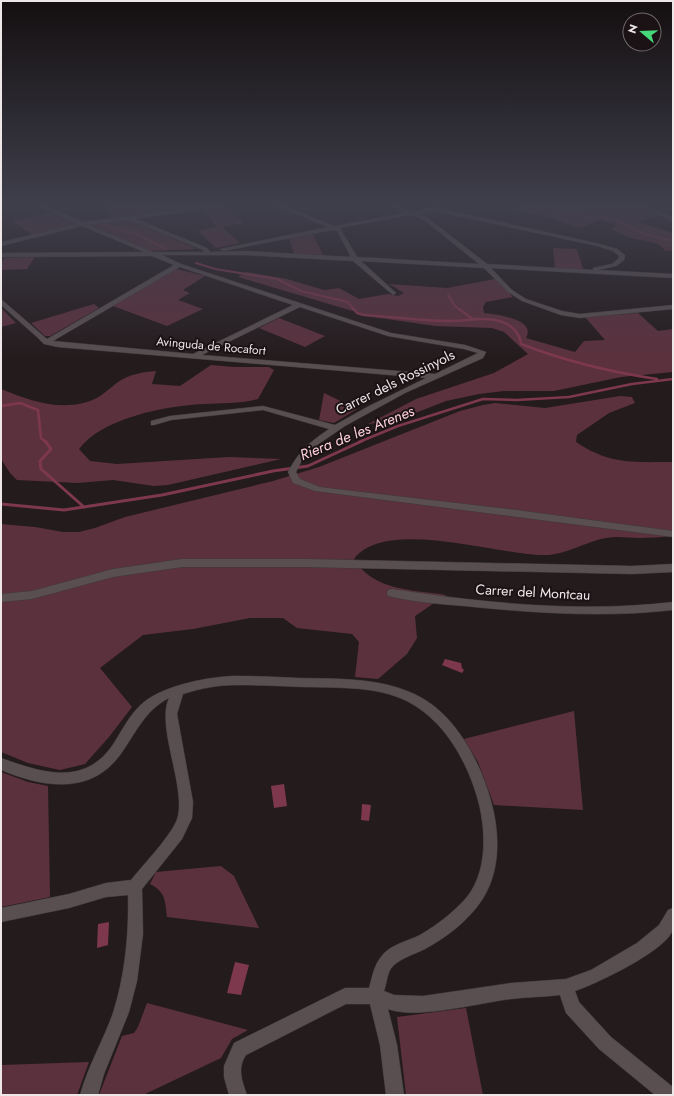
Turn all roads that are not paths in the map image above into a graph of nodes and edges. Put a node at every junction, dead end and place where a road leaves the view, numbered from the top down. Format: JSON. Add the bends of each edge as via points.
{"nodes":[{"id":1,"x":160,"y":257,"type":"edge"},
{"id":2,"x":180,"y":257,"type":"edge"},
{"id":3,"x":306,"y":257,"type":"edge"},
{"id":4,"x":354,"y":257,"type":"edge"},
{"id":5,"x":475,"y":257,"type":"edge"},
{"id":6,"x":622,"y":257,"type":"edge"},
{"id":7,"x":356,"y":260,"type":"junction"},
{"id":8,"x":179,"y":264,"type":"junction"},
{"id":9,"x":488,"y":267,"type":"junction"},
{"id":10,"x":588,"y":273,"type":"junction"},
{"id":11,"x":673,"y":276,"type":"edge"},
{"id":12,"x":393,"y":293,"type":"dead end"},
{"id":13,"x":1,"y":301,"type":"edge"},
{"id":14,"x":299,"y":305,"type":"junction"},
{"id":15,"x":673,"y":307,"type":"edge"},
{"id":16,"x":46,"y":342,"type":"junction"},
{"id":17,"x":196,"y":355,"type":"junction"},
{"id":18,"x":435,"y":376,"type":"junction"},
{"id":19,"x":154,"y":423,"type":"dead end"},
{"id":20,"x":335,"y":428,"type":"junction"},
{"id":21,"x":673,"y":534,"type":"edge"},
{"id":22,"x":673,"y":568,"type":"edge"},
{"id":23,"x":392,"y":593,"type":"dead end"},
{"id":24,"x":1,"y":598,"type":"edge"},
{"id":25,"x":673,"y":606,"type":"edge"},
{"id":26,"x":179,"y":691,"type":"junction"},
{"id":27,"x":1,"y":764,"type":"edge"},
{"id":28,"x":135,"y":887,"type":"junction"},
{"id":29,"x":1,"y":915,"type":"edge"},
{"id":30,"x":673,"y":915,"type":"edge"},
{"id":31,"x":566,"y":987,"type":"junction"},
{"id":32,"x":374,"y":996,"type":"junction"},
{"id":33,"x":667,"y":1094,"type":"edge"},
{"id":34,"x":89,"y":1095,"type":"edge"},
{"id":35,"x":238,"y":1095,"type":"edge"},
{"id":36,"x":395,"y":1095,"type":"edge"}],
"edges":[{"from":1,"to":8,"type":"street","name":"Carrer dels Rossinyols"},
{"from":2,"to":8,"type":"street"},
{"from":3,"to":7,"type":"street"},
{"from":4,"to":7,"type":"street"},
{"from":5,"to":9,"type":"street"},
{"from":6,"to":10,"type":"street","via":[[618,263]]},
{"from":7,"to":9,"type":"street"},
{"from":7,"to":12,"type":"street"},
{"from":8,"to":14,"type":"street","name":"Carrer dels Rossinyols"},
{"from":8,"to":16,"type":"street"},
{"from":9,"to":10,"type":"street"},
{"from":9,"to":15,"type":"street","via":[[520,299],[567,314],[597,315]]},
{"from":10,"to":11,"type":"street"},
{"from":13,"to":16,"type":"street"},
{"from":14,"to":17,"type":"street"},
{"from":14,"to":18,"type":"street","name":"Carrer dels Rossinyols","via":[[390,335],[482,352],[474,360]]},
{"from":16,"to":17,"type":"street","name":"Avinguda de Rocafort"},
{"from":17,"to":18,"type":"street","name":"Avinguda de Rocafort"},
{"from":18,"to":20,"type":"street","name":"Carrer dels Rossinyols"},
{"from":19,"to":20,"type":"street","via":[[170,418],[263,408]]},
{"from":20,"to":21,"type":"street","name":"Carrer dels Rossinyols","via":[[295,464],[292,472],[296,481],[336,492],[516,512]]},
{"from":22,"to":24,"type":"street","via":[[632,570],[182,563],[113,573],[32,595]]},
{"from":23,"to":25,"type":"street","name":"Carrer del Montcau","via":[[527,608],[608,611]]},
{"from":26,"to":27,"type":"street","via":[[157,697],[144,709],[132,723],[115,752],[106,763],[94,771],[60,780],[25,775]]},
{"from":26,"to":28,"type":"street","via":[[171,714],[186,802],[185,818],[177,834]]},
{"from":26,"to":32,"type":"street","via":[[209,682],[336,684],[376,688],[404,694],[424,706],[461,745],[477,777],[490,820],[490,842],[483,884],[457,918],[385,963]]},
{"from":28,"to":29,"type":"street","via":[[106,890],[69,901]]},
{"from":28,"to":34,"type":"street","via":[[135,933],[129,980],[121,1012]]},
{"from":30,"to":31,"type":"street","via":[[664,930],[643,949],[595,976]]},
{"from":31,"to":32,"type":"street","via":[[511,991],[423,1004],[394,1003]]},
{"from":31,"to":33,"type":"street","via":[[572,1008],[585,1022],[605,1043]]},
{"from":32,"to":35,"type":"street","via":[[345,996],[240,1049],[231,1069],[232,1081]]},
{"from":32,"to":36,"type":"street","via":[[383,1014],[388,1035]]}]}
